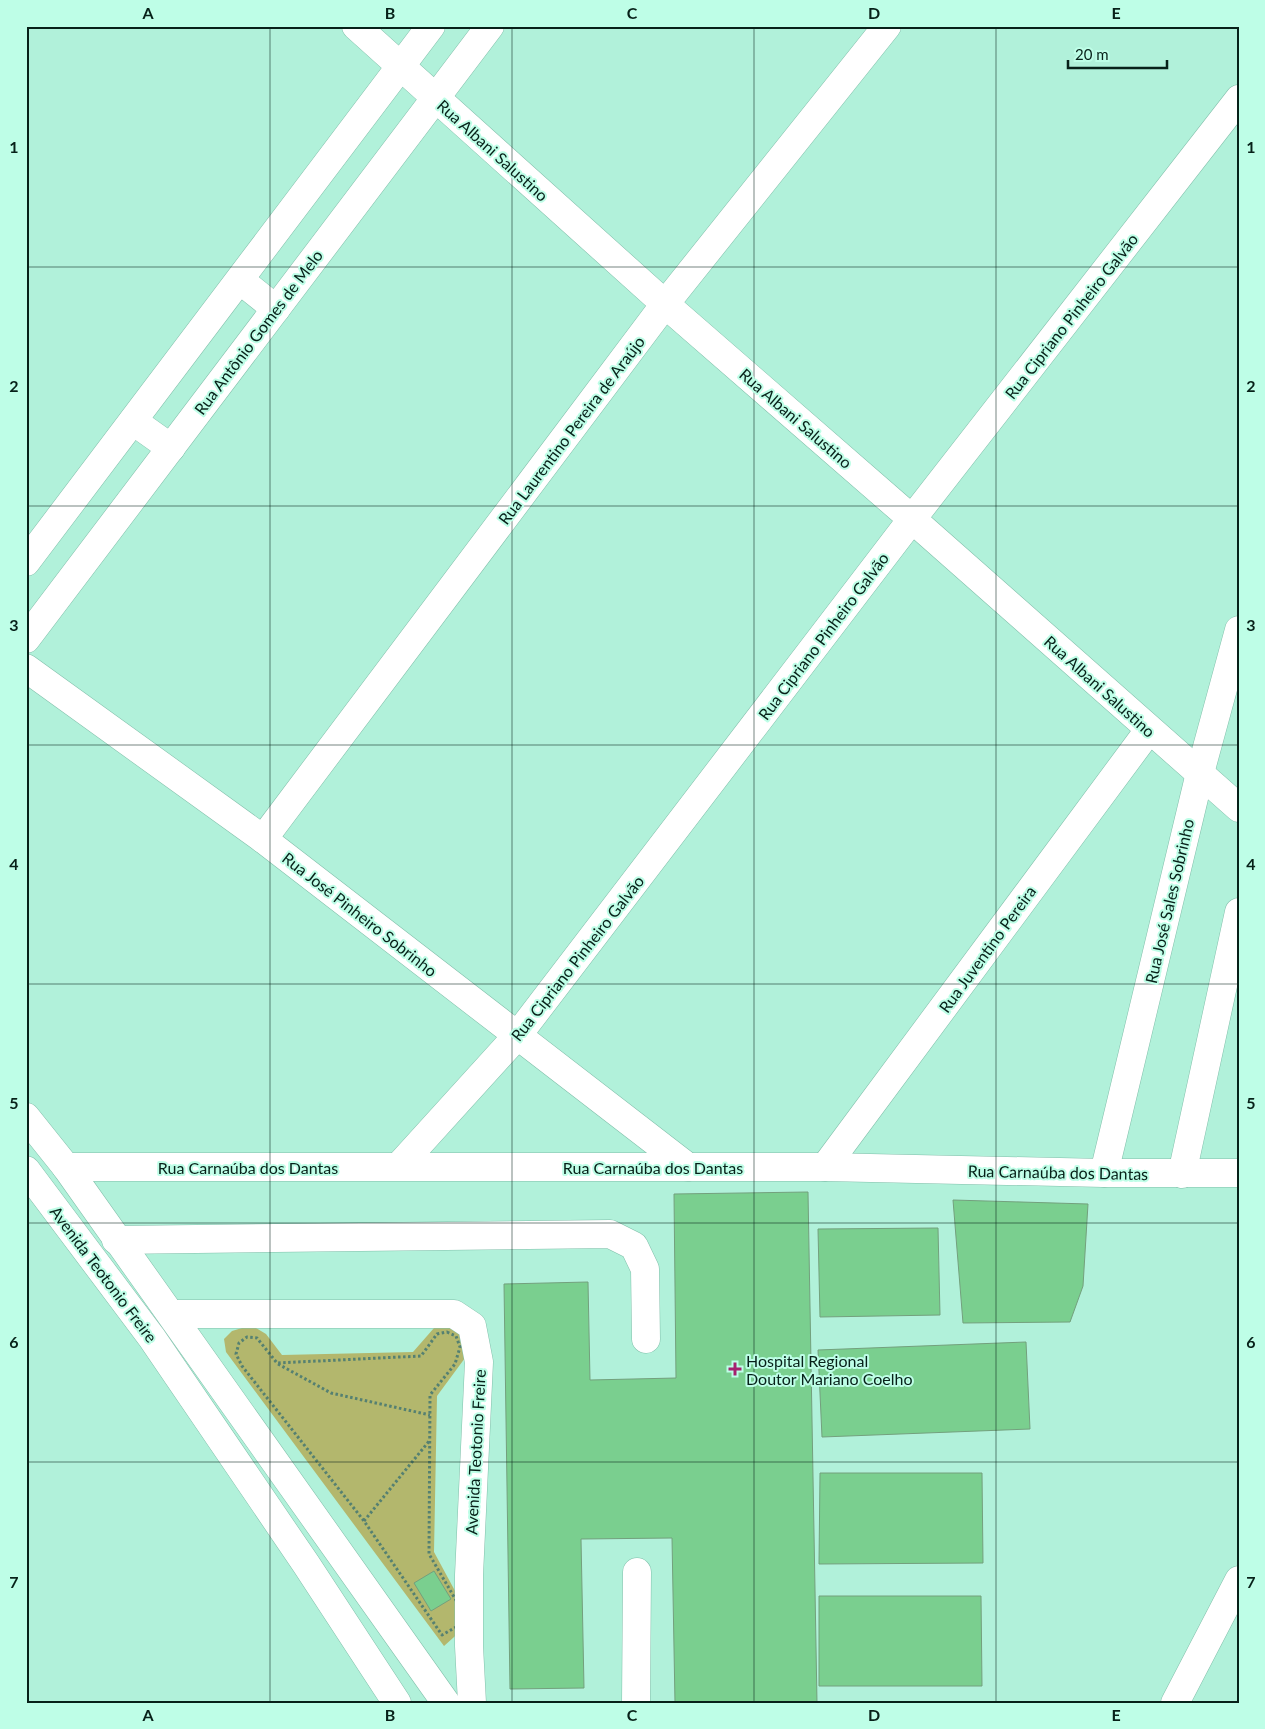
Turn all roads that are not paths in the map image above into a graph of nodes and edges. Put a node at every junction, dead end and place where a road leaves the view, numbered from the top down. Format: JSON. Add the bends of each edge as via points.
{"nodes":[{"id":1,"x":356,"y":26,"type":"edge"},
{"id":2,"x":431,"y":26,"type":"edge"},
{"id":3,"x":490,"y":26,"type":"edge"},
{"id":4,"x":887,"y":26,"type":"edge"},
{"id":5,"x":400,"y":66,"type":"junction"},
{"id":6,"x":435,"y":98,"type":"junction"},
{"id":7,"x":1239,"y":99,"type":"edge"},
{"id":8,"x":240,"y":280,"type":"junction"},
{"id":9,"x":665,"y":304,"type":"junction"},
{"id":10,"x":276,"y":309,"type":"junction"},
{"id":11,"x":133,"y":421,"type":"junction"},
{"id":12,"x":171,"y":448,"type":"junction"},
{"id":13,"x":912,"y":519,"type":"junction"},
{"id":14,"x":26,"y":562,"type":"edge"},
{"id":15,"x":1239,"y":630,"type":"edge"},
{"id":16,"x":26,"y":639,"type":"edge"},
{"id":17,"x":26,"y":668,"type":"edge"},
{"id":18,"x":1148,"y":730,"type":"junction"},
{"id":19,"x":1200,"y":773,"type":"junction"},
{"id":20,"x":1239,"y":808,"type":"edge"},
{"id":21,"x":263,"y":840,"type":"junction"},
{"id":22,"x":1239,"y":912,"type":"edge"},
{"id":23,"x":517,"y":1036,"type":"junction"},
{"id":24,"x":26,"y":1117,"type":"edge"},
{"id":25,"x":399,"y":1166,"type":"junction"},
{"id":26,"x":688,"y":1167,"type":"junction"},
{"id":27,"x":825,"y":1167,"type":"junction"},
{"id":28,"x":66,"y":1168,"type":"junction"},
{"id":29,"x":26,"y":1170,"type":"edge"},
{"id":30,"x":1239,"y":1173,"type":"edge"},
{"id":31,"x":1104,"y":1174,"type":"junction"},
{"id":32,"x":1182,"y":1174,"type":"junction"},
{"id":33,"x":116,"y":1240,"type":"junction"},
{"id":34,"x":171,"y":1314,"type":"junction"},
{"id":35,"x":646,"y":1339,"type":"dead end"},
{"id":36,"x":637,"y":1572,"type":"dead end"},
{"id":37,"x":1239,"y":1580,"type":"edge"},
{"id":38,"x":397,"y":1703,"type":"edge"},
{"id":39,"x":446,"y":1703,"type":"edge"},
{"id":40,"x":472,"y":1703,"type":"edge"},
{"id":41,"x":636,"y":1703,"type":"edge"},
{"id":42,"x":1175,"y":1703,"type":"edge"}],
"edges":[{"from":1,"to":5,"type":"street","name":"Rua Albani Salustino"},
{"from":2,"to":5,"type":"street"},
{"from":3,"to":6,"type":"street","name":"Rua Antônio Gomes de Melo"},
{"from":4,"to":9,"type":"street","name":"Rua Laurentino Pereira de Araújo"},
{"from":5,"to":6,"type":"street","name":"Rua Albani Salustino"},
{"from":5,"to":8,"type":"street"},
{"from":6,"to":9,"type":"street","name":"Rua Albani Salustino"},
{"from":6,"to":10,"type":"street","name":"Rua Antônio Gomes de Melo"},
{"from":7,"to":13,"type":"street","name":"Rua Cipriano Pinheiro Galvão"},
{"from":8,"to":10,"type":"street"},
{"from":8,"to":11,"type":"street"},
{"from":9,"to":13,"type":"street","name":"Rua Albani Salustino"},
{"from":9,"to":21,"type":"street","name":"Rua Laurentino Pereira de Araújo"},
{"from":10,"to":12,"type":"street","name":"Rua Antônio Gomes de Melo"},
{"from":11,"to":12,"type":"street"},
{"from":11,"to":14,"type":"street"},
{"from":12,"to":16,"type":"street","name":"Rua Antônio Gomes de Melo"},
{"from":13,"to":18,"type":"street","name":"Rua Albani Salustino"},
{"from":13,"to":23,"type":"street","name":"Rua Cipriano Pinheiro Galvão"},
{"from":15,"to":19,"type":"street","name":"Rua José Sales Sobrinho"},
{"from":17,"to":21,"type":"street","name":"Rua José Pinheiro Sobrinho"},
{"from":18,"to":19,"type":"street","name":"Rua Albani Salustino"},
{"from":18,"to":27,"type":"street","name":"Rua Juventino Pereira"},
{"from":19,"to":20,"type":"street","name":"Rua Albani Salustino"},
{"from":19,"to":31,"type":"street","name":"Rua José Sales Sobrinho"},
{"from":21,"to":23,"type":"street","name":"Rua José Pinheiro Sobrinho"},
{"from":22,"to":32,"type":"street"},
{"from":23,"to":25,"type":"street","name":"Rua Cipriano Pinheiro Galvão"},
{"from":23,"to":26,"type":"street","name":"Rua José Pinheiro Sobrinho"},
{"from":24,"to":28,"type":"street","name":"Avenida Teotonio Freire"},
{"from":25,"to":26,"type":"street","name":"Rua Carnaúba dos Dantas"},
{"from":25,"to":28,"type":"street","name":"Rua Carnaúba dos Dantas"},
{"from":26,"to":27,"type":"street","name":"Rua Carnaúba dos Dantas"},
{"from":27,"to":31,"type":"street","name":"Rua Carnaúba dos Dantas"},
{"from":28,"to":33,"type":"street","name":"Avenida Teotonio Freire"},
{"from":29,"to":38,"type":"street","name":"Avenida Teotonio Freire","via":[[152,1338]]},
{"from":30,"to":32,"type":"street","name":"Rua Carnaúba dos Dantas"},
{"from":31,"to":32,"type":"street","name":"Rua Carnaúba dos Dantas"},
{"from":33,"to":34,"type":"street","name":"Avenida Teotonio Freire"},
{"from":33,"to":35,"type":"street","via":[[610,1234],[634,1246],[645,1269]]},
{"from":34,"to":39,"type":"street","name":"Avenida Teotonio Freire"},
{"from":34,"to":40,"type":"street","name":"Avenida Teotonio Freire","via":[[454,1314],[472,1326],[479,1362],[469,1575]]},
{"from":36,"to":41,"type":"street"},
{"from":37,"to":42,"type":"street"}]}
